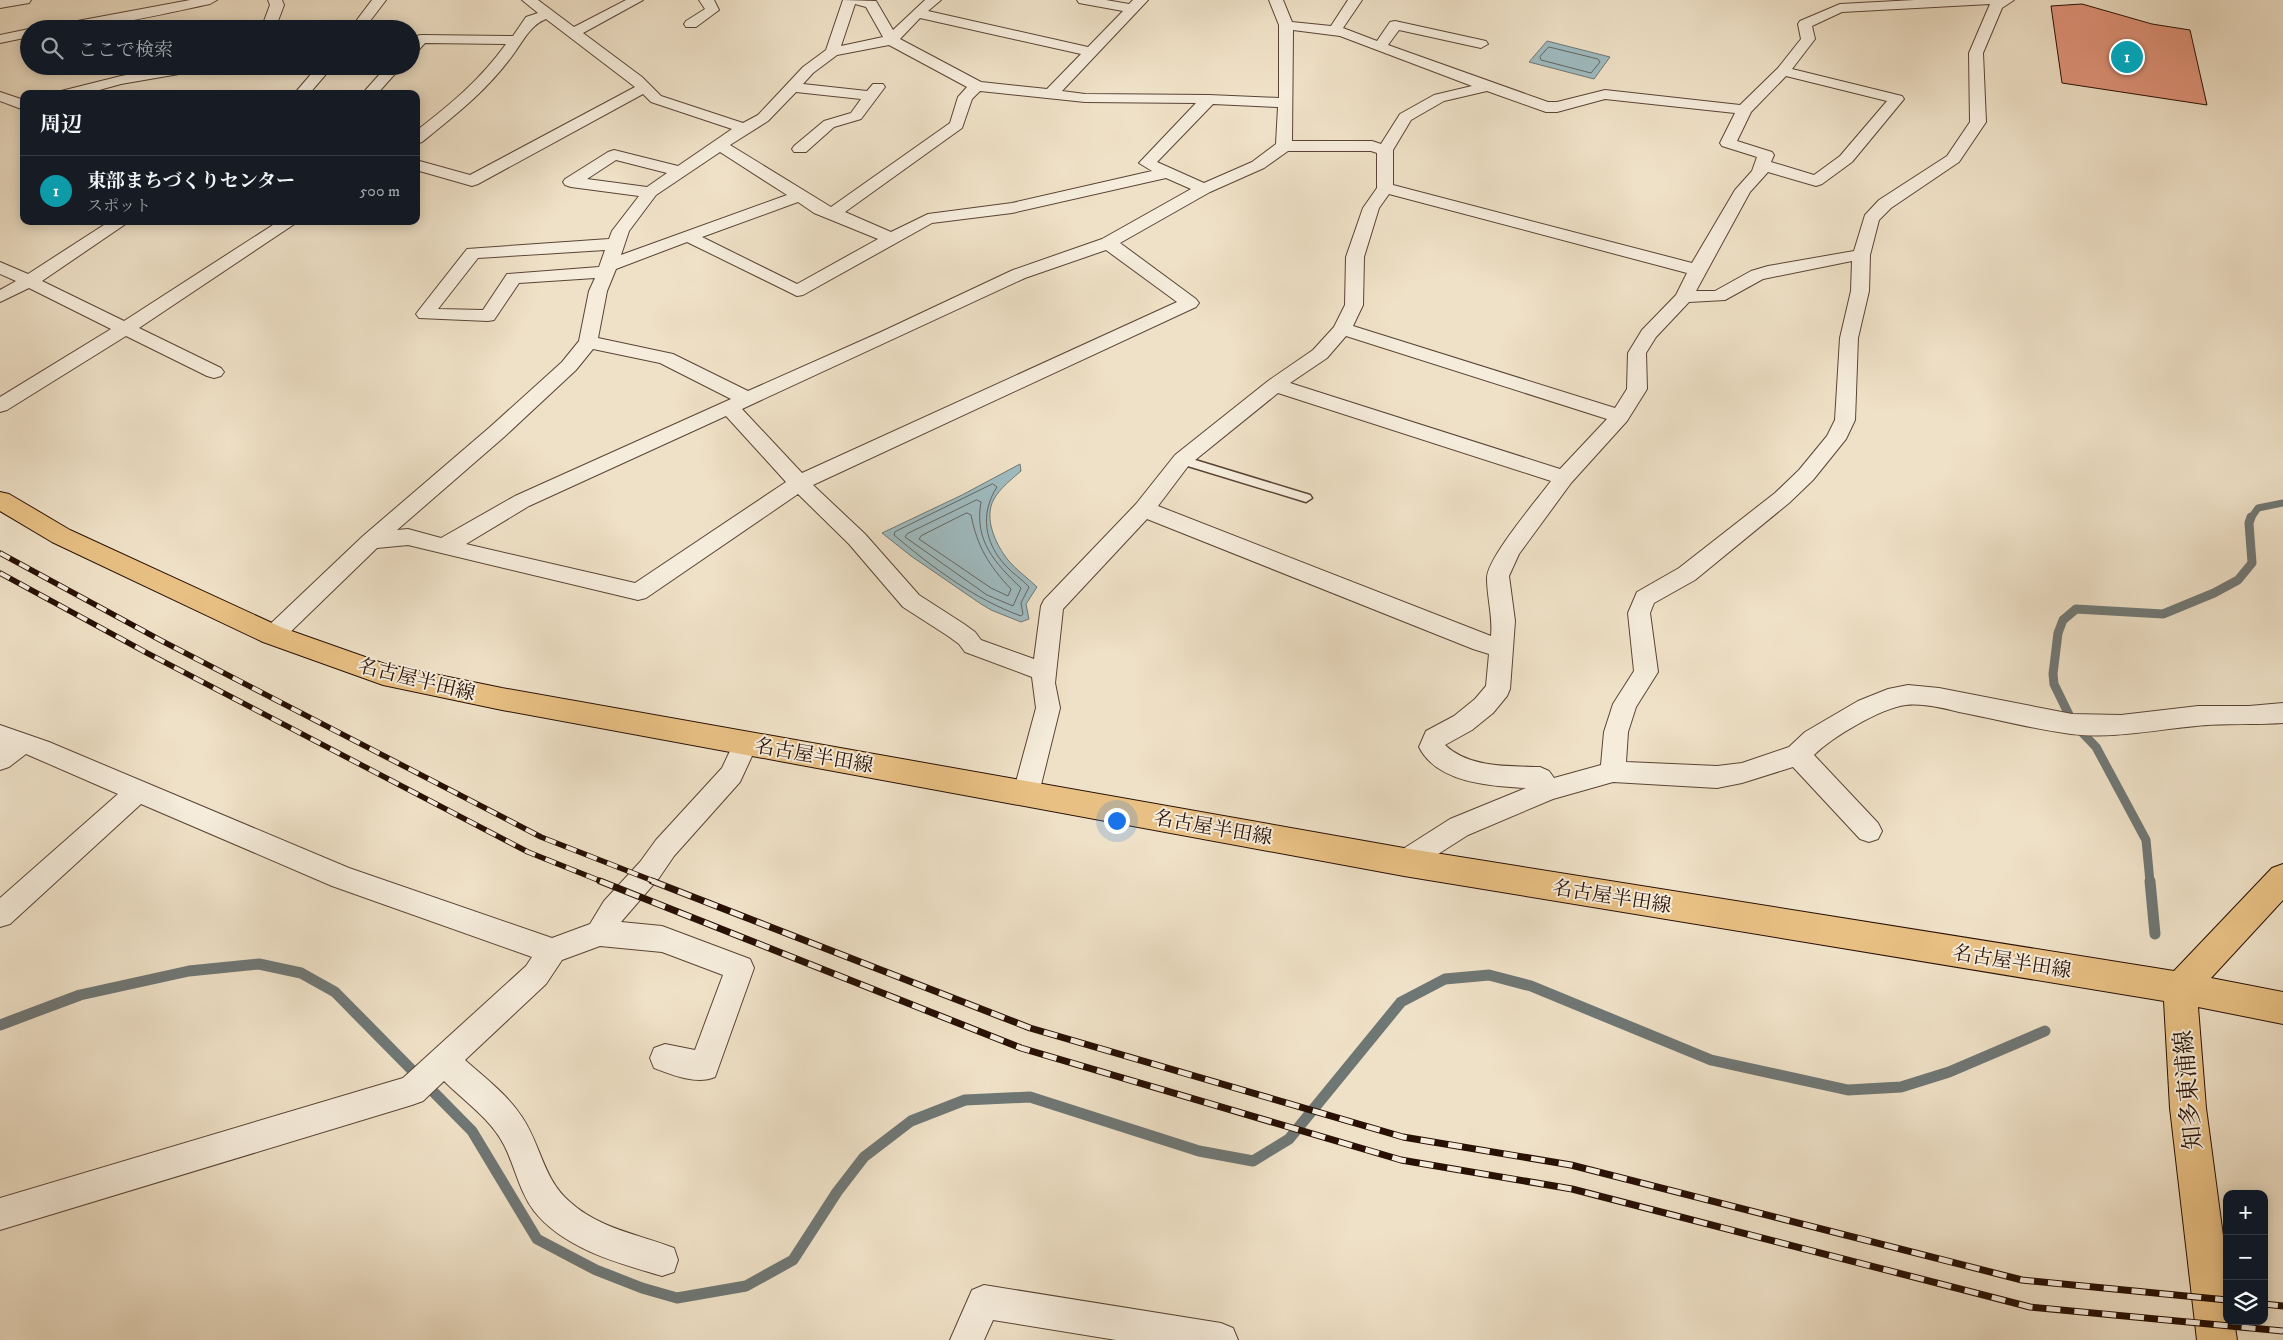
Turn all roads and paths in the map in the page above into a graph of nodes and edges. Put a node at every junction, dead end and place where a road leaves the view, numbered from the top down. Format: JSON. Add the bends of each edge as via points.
{"nodes":[{"id":1,"x":24,"y":0,"type":"edge"},
{"id":2,"x":210,"y":0,"type":"edge"},
{"id":3,"x":275,"y":0,"type":"edge"},
{"id":4,"x":379,"y":0,"type":"edge"},
{"id":5,"x":528,"y":0,"type":"edge"},
{"id":6,"x":636,"y":0,"type":"edge"},
{"id":7,"x":706,"y":0,"type":"edge"},
{"id":8,"x":850,"y":0,"type":"edge"},
{"id":9,"x":855,"y":0,"type":"edge"},
{"id":10,"x":934,"y":0,"type":"edge"},
{"id":11,"x":1084,"y":0,"type":"edge"},
{"id":12,"x":1276,"y":0,"type":"edge"},
{"id":13,"x":1355,"y":0,"type":"edge"},
{"id":14,"x":1993,"y":0,"type":"edge"},
{"id":15,"x":2007,"y":0,"type":"edge"},
{"id":16,"x":0,"y":4,"type":"edge"},
{"id":17,"x":1137,"y":5,"type":"edge"},
{"id":18,"x":917,"y":13,"type":"junction"},
{"id":19,"x":547,"y":14,"type":"junction"},
{"id":20,"x":134,"y":20,"type":"edge"},
{"id":21,"x":271,"y":20,"type":"edge"},
{"id":22,"x":364,"y":20,"type":"edge"},
{"id":23,"x":691,"y":24,"type":"dead end"},
{"id":24,"x":1286,"y":25,"type":"junction"},
{"id":25,"x":1335,"y":30,"type":"junction"},
{"id":26,"x":572,"y":33,"type":"junction"},
{"id":27,"x":20,"y":35,"type":"edge"},
{"id":28,"x":0,"y":39,"type":"edge"},
{"id":29,"x":420,"y":40,"type":"edge"},
{"id":30,"x":515,"y":40,"type":"junction"},
{"id":31,"x":891,"y":40,"type":"junction"},
{"id":32,"x":1480,"y":44,"type":"dead end"},
{"id":33,"x":1380,"y":47,"type":"junction"},
{"id":34,"x":832,"y":52,"type":"junction"},
{"id":35,"x":1091,"y":52,"type":"junction"},
{"id":36,"x":1783,"y":70,"type":"junction"},
{"id":37,"x":116,"y":75,"type":"edge"},
{"id":38,"x":318,"y":75,"type":"edge"},
{"id":39,"x":387,"y":75,"type":"edge"},
{"id":40,"x":977,"y":86,"type":"junction"},
{"id":41,"x":1490,"y":86,"type":"junction"},
{"id":42,"x":794,"y":87,"type":"junction"},
{"id":43,"x":644,"y":88,"type":"junction"},
{"id":44,"x":76,"y":90,"type":"edge"},
{"id":45,"x":305,"y":90,"type":"edge"},
{"id":46,"x":373,"y":90,"type":"edge"},
{"id":47,"x":1050,"y":94,"type":"junction"},
{"id":48,"x":0,"y":96,"type":"edge"},
{"id":49,"x":1209,"y":99,"type":"junction"},
{"id":50,"x":1286,"y":103,"type":"junction"},
{"id":51,"x":20,"y":104,"type":"edge"},
{"id":52,"x":20,"y":106,"type":"edge"},
{"id":53,"x":1744,"y":110,"type":"junction"},
{"id":54,"x":0,"y":113,"type":"edge"},
{"id":55,"x":744,"y":128,"type":"junction"},
{"id":56,"x":420,"y":136,"type":"edge"},
{"id":57,"x":720,"y":145,"type":"junction"},
{"id":58,"x":1284,"y":146,"type":"junction"},
{"id":59,"x":800,"y":149,"type":"dead end"},
{"id":60,"x":1385,"y":150,"type":"junction"},
{"id":61,"x":1763,"y":165,"type":"junction"},
{"id":62,"x":420,"y":166,"type":"edge"},
{"id":63,"x":679,"y":171,"type":"junction"},
{"id":64,"x":1165,"y":173,"type":"junction"},
{"id":65,"x":1385,"y":188,"type":"junction"},
{"id":66,"x":1204,"y":189,"type":"junction"},
{"id":67,"x":650,"y":192,"type":"junction"},
{"id":68,"x":800,"y":196,"type":"junction"},
{"id":69,"x":833,"y":213,"type":"junction"},
{"id":70,"x":116,"y":225,"type":"edge"},
{"id":71,"x":285,"y":225,"type":"edge"},
{"id":72,"x":688,"y":236,"type":"junction"},
{"id":73,"x":892,"y":239,"type":"junction"},
{"id":74,"x":1108,"y":243,"type":"junction"},
{"id":75,"x":616,"y":244,"type":"junction"},
{"id":76,"x":1861,"y":256,"type":"junction"},
{"id":77,"x":0,"y":267,"type":"edge"},
{"id":78,"x":608,"y":269,"type":"junction"},
{"id":79,"x":1697,"y":270,"type":"junction"},
{"id":80,"x":28,"y":282,"type":"junction"},
{"id":81,"x":0,"y":297,"type":"edge"},
{"id":82,"x":1684,"y":298,"type":"junction"},
{"id":83,"x":124,"y":329,"type":"junction"},
{"id":84,"x":1342,"y":329,"type":"junction"},
{"id":85,"x":588,"y":342,"type":"junction"},
{"id":86,"x":214,"y":372,"type":"dead end"},
{"id":87,"x":1275,"y":385,"type":"junction"},
{"id":88,"x":737,"y":402,"type":"junction"},
{"id":89,"x":0,"y":406,"type":"edge"},
{"id":90,"x":1620,"y":416,"type":"junction"},
{"id":91,"x":1182,"y":460,"type":"junction"},
{"id":92,"x":1564,"y":478,"type":"junction"},
{"id":93,"x":799,"y":484,"type":"junction"},
{"id":94,"x":1306,"y":498,"type":"dead end"},
{"id":95,"x":0,"y":500,"type":"edge"},
{"id":96,"x":1144,"y":509,"type":"junction"},
{"id":97,"x":371,"y":541,"type":"junction"},
{"id":98,"x":444,"y":547,"type":"junction"},
{"id":99,"x":272,"y":635,"type":"junction"},
{"id":100,"x":1502,"y":648,"type":"junction"},
{"id":101,"x":1044,"y":672,"type":"junction"},
{"id":102,"x":2283,"y":713,"type":"edge"},
{"id":103,"x":11,"y":739,"type":"edge"},
{"id":104,"x":746,"y":743,"type":"junction"},
{"id":105,"x":1798,"y":755,"type":"junction"},
{"id":106,"x":0,"y":760,"type":"edge"},
{"id":107,"x":1613,"y":772,"type":"junction"},
{"id":108,"x":1548,"y":790,"type":"junction"},
{"id":109,"x":138,"y":791,"type":"junction"},
{"id":110,"x":1026,"y":793,"type":"junction"},
{"id":111,"x":1869,"y":831,"type":"dead end"},
{"id":112,"x":1404,"y":862,"type":"junction"},
{"id":113,"x":2283,"y":878,"type":"edge"},
{"id":114,"x":0,"y":915,"type":"edge"},
{"id":115,"x":600,"y":933,"type":"junction"},
{"id":116,"x":552,"y":951,"type":"junction"},
{"id":117,"x":2180,"y":988,"type":"junction"},
{"id":118,"x":2283,"y":1008,"type":"edge"},
{"id":119,"x":665,"y":1058,"type":"dead end"},
{"id":120,"x":439,"y":1063,"type":"junction"},
{"id":121,"x":0,"y":1214,"type":"edge"},
{"id":122,"x":662,"y":1260,"type":"dead end"},
{"id":123,"x":967,"y":1340,"type":"edge"},
{"id":124,"x":1221,"y":1340,"type":"edge"},
{"id":125,"x":2217,"y":1340,"type":"edge"}],
"edges":[{"from":1,"to":16,"type":"street"},
{"from":2,"to":20,"type":"street"},
{"from":3,"to":21,"type":"street","via":[[277,5]]},
{"from":4,"to":22,"type":"street"},
{"from":5,"to":19,"type":"street"},
{"from":6,"to":26,"type":"street"},
{"from":7,"to":23,"type":"street","via":[[712,4],[712,10]]},
{"from":8,"to":34,"type":"street"},
{"from":9,"to":31,"type":"street","via":[[871,4]]},
{"from":10,"to":18,"type":"street"},
{"from":11,"to":17,"type":"street"},
{"from":12,"to":24,"type":"street"},
{"from":13,"to":25,"type":"street"},
{"from":14,"to":36,"type":"street","via":[[1840,8],[1805,24],[1808,39]]},
{"from":15,"to":76,"type":"street","via":[[1996,6],[1976,53],[1978,122],[1953,159],[1885,204],[1871,219]]},
{"from":17,"to":35,"type":"street"},
{"from":18,"to":31,"type":"street"},
{"from":18,"to":35,"type":"street"},
{"from":19,"to":26,"type":"street"},
{"from":19,"to":30,"type":"street","via":[[531,20]]},
{"from":24,"to":25,"type":"street"},
{"from":24,"to":50,"type":"street"},
{"from":25,"to":33,"type":"street"},
{"from":26,"to":43,"type":"street"},
{"from":27,"to":28,"type":"street"},
{"from":29,"to":30,"type":"street"},
{"from":30,"to":56,"type":"street","via":[[500,63],[467,99]]},
{"from":31,"to":34,"type":"street"},
{"from":31,"to":40,"type":"street"},
{"from":32,"to":33,"type":"street","via":[[1395,25]]},
{"from":33,"to":41,"type":"street"},
{"from":34,"to":42,"type":"street","via":[[808,70]]},
{"from":35,"to":47,"type":"street"},
{"from":36,"to":53,"type":"street"},
{"from":36,"to":61,"type":"street","via":[[1897,99],[1846,160],[1816,181]]},
{"from":37,"to":44,"type":"street"},
{"from":38,"to":45,"type":"street"},
{"from":39,"to":46,"type":"street"},
{"from":40,"to":47,"type":"street"},
{"from":40,"to":69,"type":"street","via":[[965,97],[957,125]]},
{"from":41,"to":53,"type":"street","via":[[1546,106],[1557,107],[1605,94]]},
{"from":41,"to":60,"type":"street","via":[[1439,98],[1405,117]]},
{"from":42,"to":55,"type":"street","via":[[763,118]]},
{"from":42,"to":59,"type":"street","via":[[875,92],[856,116],[829,124]]},
{"from":43,"to":55,"type":"street","via":[[656,99]]},
{"from":43,"to":62,"type":"street","via":[[472,181]]},
{"from":47,"to":49,"type":"street","via":[[1085,98]]},
{"from":48,"to":51,"type":"street"},
{"from":49,"to":50,"type":"street"},
{"from":49,"to":64,"type":"street","via":[[1146,163]]},
{"from":50,"to":58,"type":"street"},
{"from":52,"to":54,"type":"street"},
{"from":53,"to":61,"type":"street","via":[[1728,142],[1766,155]]},
{"from":55,"to":57,"type":"street"},
{"from":57,"to":63,"type":"street"},
{"from":57,"to":68,"type":"street"},
{"from":58,"to":60,"type":"street","via":[[1372,146]]},
{"from":58,"to":66,"type":"street","via":[[1258,165]]},
{"from":60,"to":65,"type":"street"},
{"from":61,"to":79,"type":"street","via":[[1743,190]]},
{"from":63,"to":67,"type":"street"},
{"from":63,"to":67,"type":"street","via":[[614,155],[571,182]]},
{"from":64,"to":66,"type":"street"},
{"from":64,"to":73,"type":"street","via":[[1012,208],[928,219]]},
{"from":65,"to":79,"type":"street"},
{"from":65,"to":84,"type":"street","via":[[1371,208],[1355,257],[1354,305]]},
{"from":66,"to":74,"type":"street"},
{"from":67,"to":75,"type":"street","via":[[621,231]]},
{"from":68,"to":69,"type":"street"},
{"from":68,"to":72,"type":"street"},
{"from":69,"to":73,"type":"street"},
{"from":70,"to":80,"type":"street"},
{"from":71,"to":83,"type":"street"},
{"from":72,"to":73,"type":"street","via":[[797,291]]},
{"from":72,"to":78,"type":"street"},
{"from":74,"to":88,"type":"street","via":[[1019,274]]},
{"from":74,"to":93,"type":"street","via":[[1190,304]]},
{"from":75,"to":78,"type":"street"},
{"from":75,"to":78,"type":"street","via":[[473,253],[425,314],[488,316],[513,278]]},
{"from":76,"to":82,"type":"street","via":[[1774,270],[1719,296]]},
{"from":76,"to":107,"type":"street","via":[[1860,292],[1849,338],[1845,420],[1836,438],[1782,498],[1687,574],[1646,598],[1639,613],[1646,672],[1626,704],[1616,732]]},
{"from":77,"to":80,"type":"street"},
{"from":78,"to":85,"type":"street","via":[[598,291]]},
{"from":79,"to":82,"type":"street"},
{"from":80,"to":81,"type":"street"},
{"from":80,"to":83,"type":"street"},
{"from":82,"to":90,"type":"street","via":[[1649,334],[1637,353],[1637,389]]},
{"from":83,"to":86,"type":"street"},
{"from":83,"to":89,"type":"street"},
{"from":84,"to":87,"type":"street","via":[[1320,354]]},
{"from":84,"to":90,"type":"street"},
{"from":85,"to":88,"type":"street","via":[[666,358]]},
{"from":85,"to":97,"type":"street","via":[[569,366]]},
{"from":87,"to":91,"type":"street"},
{"from":87,"to":92,"type":"street"},
{"from":88,"to":93,"type":"street"},
{"from":88,"to":98,"type":"street","via":[[522,501]]},
{"from":90,"to":92,"type":"street"},
{"from":91,"to":94,"type":"lane"},
{"from":91,"to":96,"type":"street"},
{"from":92,"to":100,"type":"street","via":[[1510,551],[1498,576],[1504,621]]},
{"from":93,"to":98,"type":"street","via":[[638,592]]},
{"from":93,"to":101,"type":"street","via":[[857,539],[912,601],[967,638],[973,646]]},
{"from":95,"to":99,"type":"main road","name":"名古屋半田線","via":[[61,536]]},
{"from":96,"to":100,"type":"street","via":[[1481,643]]},
{"from":96,"to":101,"type":"street","via":[[1052,606]]},
{"from":97,"to":98,"type":"street","via":[[408,536]]},
{"from":97,"to":99,"type":"street"},
{"from":99,"to":104,"type":"main road","name":"名古屋半田線","via":[[383,674]]},
{"from":100,"to":108,"type":"street","via":[[1498,689],[1463,723],[1435,738],[1431,747],[1437,754],[1462,767],[1493,775],[1540,778]]},
{"from":101,"to":110,"type":"street","via":[[1048,708]]},
{"from":102,"to":105,"type":"street","via":[[2198,716],[2121,725],[2072,724],[1908,695],[1866,708],[1814,739]]},
{"from":103,"to":106,"type":"street"},
{"from":103,"to":109,"type":"street"},
{"from":104,"to":110,"type":"main road","name":"名古屋半田線"},
{"from":104,"to":115,"type":"street","via":[[731,775],[606,917]]},
{"from":105,"to":107,"type":"street","via":[[1742,773],[1717,777]]},
{"from":105,"to":111,"type":"street"},
{"from":107,"to":108,"type":"street"},
{"from":108,"to":112,"type":"street","via":[[1459,827]]},
{"from":109,"to":114,"type":"street"},
{"from":109,"to":116,"type":"street","via":[[342,878]]},
{"from":110,"to":112,"type":"main road","name":"名古屋半田線"},
{"from":112,"to":117,"type":"main road","name":"名古屋半田線"},
{"from":113,"to":117,"type":"main road"},
{"from":115,"to":116,"type":"street"},
{"from":115,"to":119,"type":"street","via":[[662,939],[740,968],[704,1068]]},
{"from":116,"to":120,"type":"street","via":[[536,975]]},
{"from":117,"to":118,"type":"main road","name":"名古屋半田線"},
{"from":117,"to":125,"type":"main road","name":"知多東浦線","via":[[2188,1108]]},
{"from":120,"to":121,"type":"street","via":[[412,1090]]},
{"from":120,"to":122,"type":"street","via":[[500,1112],[512,1129],[536,1185],[553,1210],[578,1229],[622,1248]]},
{"from":123,"to":124,"type":"street","via":[[984,1302]]}]}
